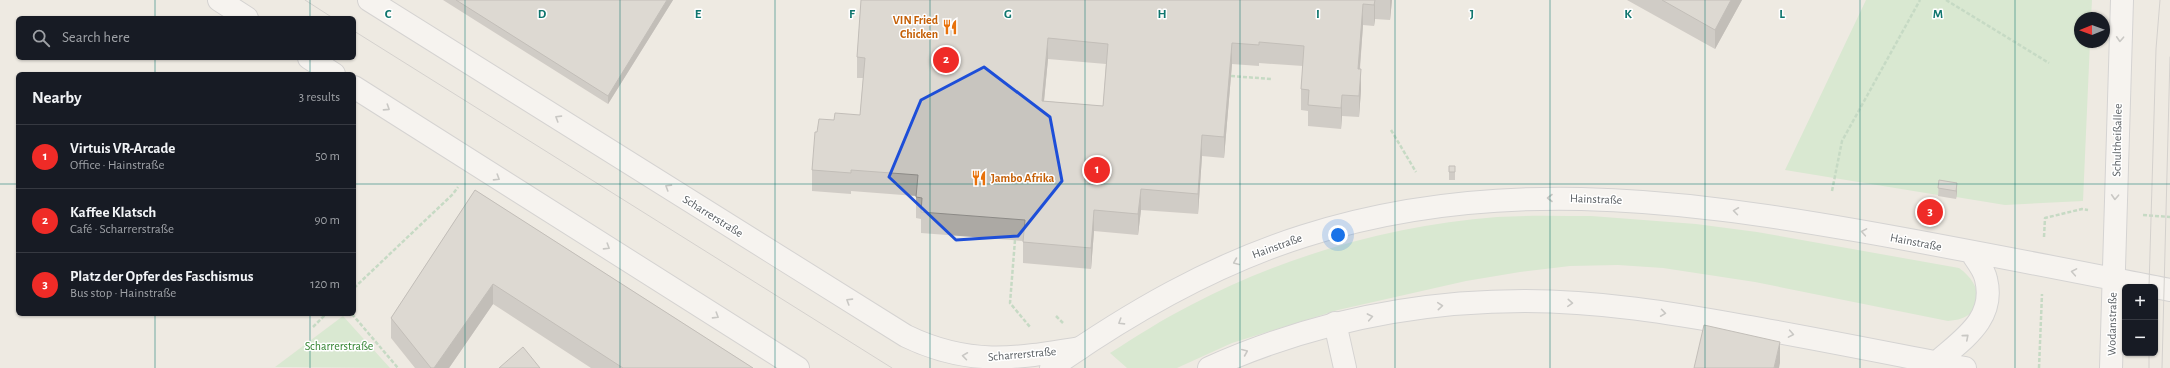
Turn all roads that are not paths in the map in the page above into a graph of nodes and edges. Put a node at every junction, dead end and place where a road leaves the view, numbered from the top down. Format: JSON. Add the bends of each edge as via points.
{"nodes":[{"id":1,"x":219,"y":0,"type":"edge"},
{"id":2,"x":369,"y":0,"type":"edge"},
{"id":3,"x":2122,"y":0,"type":"edge"},
{"id":4,"x":244,"y":16,"type":"edge"},
{"id":5,"x":312,"y":60,"type":"edge"},
{"id":6,"x":331,"y":72,"type":"edge"},
{"id":7,"x":356,"y":88,"type":"edge"},
{"id":8,"x":1971,"y":252,"type":"junction"},
{"id":9,"x":2113,"y":279,"type":"junction"},
{"id":10,"x":2170,"y":290,"type":"edge"},
{"id":11,"x":1335,"y":323,"type":"junction"},
{"id":12,"x":1080,"y":348,"type":"junction"},
{"id":13,"x":1936,"y":362,"type":"junction"},
{"id":14,"x":798,"y":368,"type":"edge"},
{"id":15,"x":1051,"y":368,"type":"edge"},
{"id":16,"x":1209,"y":368,"type":"edge"},
{"id":17,"x":1345,"y":368,"type":"edge"},
{"id":18,"x":1965,"y":368,"type":"edge"},
{"id":19,"x":2111,"y":368,"type":"edge"}],
"edges":[{"from":1,"to":4,"type":"main road"},
{"from":12,"to":2,"type":"main road","name":"Scharrerstraße","one_way":true,"via":[[1030,356],[986,358],[947,353],[912,339]]},
{"from":3,"to":9,"type":"main road","name":"Schultheißallee","one_way":true},
{"from":5,"to":6,"type":"main road"},
{"from":7,"to":14,"type":"main road","one_way":true},
{"from":9,"to":8,"type":"main road","name":"Hainstraße","one_way":true},
{"from":8,"to":12,"type":"main road","name":"Hainstraße","one_way":true,"via":[[1793,220],[1678,204],[1561,198],[1461,202],[1363,220],[1276,246],[1219,269],[1166,295]]},
{"from":13,"to":8,"type":"main road","one_way":true,"via":[[1982,320],[1988,301],[1986,278]]},
{"from":9,"to":10,"type":"main road","name":"Hainstraße"},
{"from":9,"to":19,"type":"main road","name":"Wodanstraße"},
{"from":11,"to":13,"type":"main road","one_way":true,"via":[[1443,306],[1508,302],[1573,303],[1689,316]]},
{"from":16,"to":11,"type":"main road","one_way":true,"via":[[1277,341]]},
{"from":11,"to":17,"type":"main road"},
{"from":12,"to":15,"type":"main road","name":"Hainstraße"},
{"from":13,"to":18,"type":"main road"}]}
